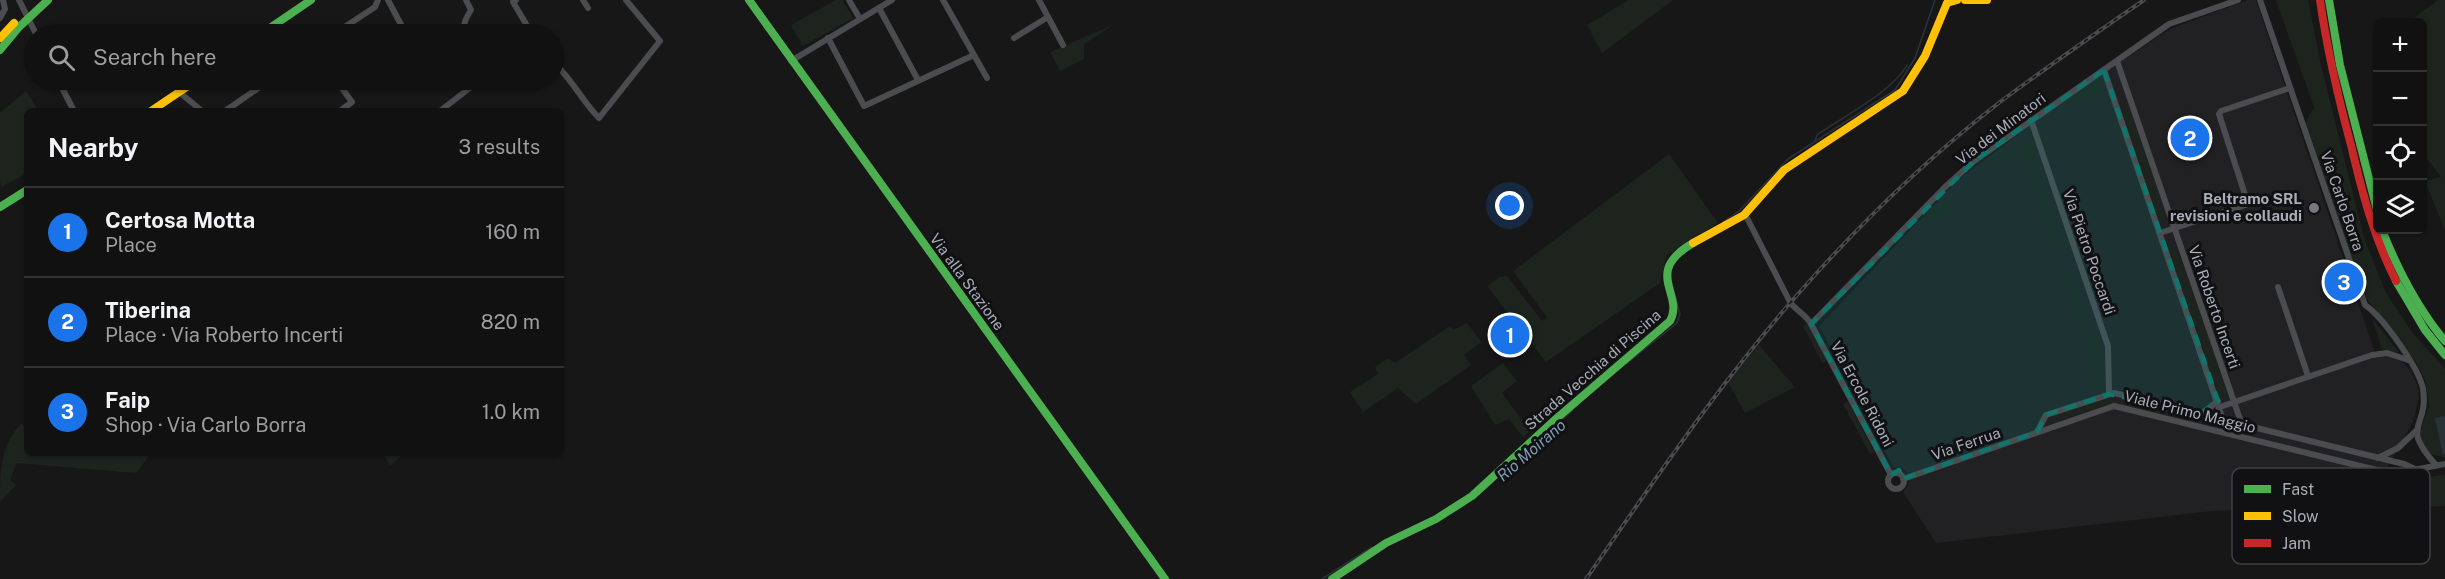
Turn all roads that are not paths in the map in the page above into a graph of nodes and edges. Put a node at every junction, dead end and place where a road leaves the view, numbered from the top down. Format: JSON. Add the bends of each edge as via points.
{"nodes":[{"id":1,"x":3,"y":0,"type":"edge"},
{"id":2,"x":38,"y":0,"type":"edge"},
{"id":3,"x":48,"y":0,"type":"edge"},
{"id":4,"x":309,"y":0,"type":"edge"},
{"id":5,"x":378,"y":0,"type":"edge"},
{"id":6,"x":388,"y":0,"type":"edge"},
{"id":7,"x":466,"y":0,"type":"edge"},
{"id":8,"x":516,"y":0,"type":"edge"},
{"id":9,"x":583,"y":0,"type":"edge"},
{"id":10,"x":626,"y":0,"type":"edge"},
{"id":11,"x":749,"y":0,"type":"edge"},
{"id":12,"x":849,"y":0,"type":"edge"},
{"id":13,"x":892,"y":0,"type":"edge"},
{"id":14,"x":943,"y":0,"type":"edge"},
{"id":15,"x":1039,"y":0,"type":"edge"},
{"id":16,"x":1957,"y":0,"type":"edge"},
{"id":17,"x":1965,"y":0,"type":"edge"},
{"id":18,"x":1987,"y":0,"type":"edge"},
{"id":19,"x":2238,"y":0,"type":"edge"},
{"id":20,"x":2260,"y":0,"type":"edge"},
{"id":21,"x":2320,"y":0,"type":"edge"},
{"id":22,"x":2329,"y":0,"type":"edge"},
{"id":23,"x":20,"y":3,"type":"edge"},
{"id":24,"x":588,"y":8,"type":"dead end"},
{"id":25,"x":879,"y":8,"type":"junction"},
{"id":26,"x":1048,"y":17,"type":"junction"},
{"id":27,"x":0,"y":18,"type":"edge"},
{"id":28,"x":860,"y":19,"type":"junction"},
{"id":29,"x":30,"y":24,"type":"edge"},
{"id":30,"x":275,"y":24,"type":"edge"},
{"id":31,"x":349,"y":24,"type":"edge"},
{"id":32,"x":401,"y":24,"type":"edge"},
{"id":33,"x":464,"y":24,"type":"edge"},
{"id":34,"x":526,"y":24,"type":"edge"},
{"id":35,"x":0,"y":38,"type":"edge"},
{"id":36,"x":828,"y":38,"type":"junction"},
{"id":37,"x":1014,"y":38,"type":"dead end"},
{"id":38,"x":1063,"y":45,"type":"dead end"},
{"id":39,"x":0,"y":50,"type":"edge"},
{"id":40,"x":974,"y":55,"type":"junction"},
{"id":41,"x":792,"y":61,"type":"junction"},
{"id":42,"x":2117,"y":61,"type":"junction"},
{"id":43,"x":2104,"y":70,"type":"junction"},
{"id":44,"x":564,"y":72,"type":"edge"},
{"id":45,"x":987,"y":78,"type":"dead end"},
{"id":46,"x":918,"y":80,"type":"junction"},
{"id":47,"x":2126,"y":87,"type":"junction"},
{"id":48,"x":2290,"y":88,"type":"junction"},
{"id":49,"x":63,"y":90,"type":"edge"},
{"id":50,"x":255,"y":90,"type":"edge"},
{"id":51,"x":343,"y":90,"type":"edge"},
{"id":52,"x":467,"y":90,"type":"edge"},
{"id":53,"x":180,"y":91,"type":"joint"},
{"id":54,"x":2112,"y":92,"type":"junction"},
{"id":55,"x":72,"y":108,"type":"edge"},
{"id":56,"x":155,"y":108,"type":"edge"},
{"id":57,"x":199,"y":108,"type":"edge"},
{"id":58,"x":229,"y":108,"type":"edge"},
{"id":59,"x":344,"y":108,"type":"edge"},
{"id":60,"x":444,"y":108,"type":"edge"},
{"id":61,"x":2031,"y":120,"type":"junction"},
{"id":62,"x":24,"y":192,"type":"edge"},
{"id":63,"x":2373,"y":194,"type":"edge"},
{"id":64,"x":0,"y":207,"type":"edge"},
{"id":65,"x":1745,"y":214,"type":"junction"},
{"id":66,"x":2174,"y":228,"type":"junction"},
{"id":67,"x":2160,"y":233,"type":"junction"},
{"id":68,"x":2384,"y":234,"type":"edge"},
{"id":69,"x":2277,"y":286,"type":"dead end"},
{"id":70,"x":1811,"y":324,"type":"junction"},
{"id":71,"x":2445,"y":341,"type":"edge"},
{"id":72,"x":2445,"y":355,"type":"edge"},
{"id":73,"x":2408,"y":360,"type":"junction"},
{"id":74,"x":2308,"y":376,"type":"junction"},
{"id":75,"x":2109,"y":394,"type":"junction"},
{"id":76,"x":2234,"y":402,"type":"junction"},
{"id":77,"x":2219,"y":404,"type":"junction"},
{"id":78,"x":2200,"y":414,"type":"junction"},
{"id":79,"x":2223,"y":420,"type":"junction"},
{"id":80,"x":2232,"y":422,"type":"junction"},
{"id":81,"x":2242,"y":424,"type":"junction"},
{"id":82,"x":2416,"y":431,"type":"junction"},
{"id":83,"x":2037,"y":432,"type":"junction"},
{"id":84,"x":2229,"y":434,"type":"junction"},
{"id":85,"x":2373,"y":458,"type":"junction"},
{"id":86,"x":2445,"y":464,"type":"edge"},
{"id":87,"x":2436,"y":465,"type":"junction"},
{"id":88,"x":2366,"y":468,"type":"joint"},
{"id":89,"x":2411,"y":468,"type":"edge"},
{"id":90,"x":2420,"y":468,"type":"edge"},
{"id":91,"x":1891,"y":475,"type":"junction"},
{"id":92,"x":1903,"y":478,"type":"junction"},
{"id":93,"x":1165,"y":579,"type":"edge"},
{"id":94,"x":1332,"y":579,"type":"edge"}],
"edges":[{"from":1,"to":27,"type":"street","via":[[5,9]]},
{"from":2,"to":35,"type":"main road"},
{"from":3,"to":39,"type":"main road"},
{"from":4,"to":30,"type":"main road"},
{"from":5,"to":31,"type":"street","via":[[375,7]]},
{"from":6,"to":32,"type":"street"},
{"from":7,"to":33,"type":"street","via":[[471,10]]},
{"from":8,"to":34,"type":"street","via":[[513,2]]},
{"from":9,"to":24,"type":"street"},
{"from":10,"to":44,"type":"street","via":[[660,41],[599,118]]},
{"from":11,"to":41,"type":"main road","name":"Via alla Stazione"},
{"from":12,"to":28,"type":"street"},
{"from":13,"to":25,"type":"street"},
{"from":14,"to":40,"type":"street"},
{"from":15,"to":26,"type":"street"},
{"from":16,"to":65,"type":"main road","name":"Strada Vecchia di Piscina","via":[[1947,3],[1941,12],[1935,34],[1902,92],[1783,171]]},
{"from":17,"to":18,"type":"main road"},
{"from":19,"to":42,"type":"street","name":"Via dei Minatori","via":[[2169,24]]},
{"from":20,"to":48,"type":"street","name":"Via Carlo Borra"},
{"from":21,"to":72,"type":"main road","via":[[2337,90],[2375,234],[2408,306]]},
{"from":22,"to":63,"type":"main road","via":[[2340,65]]},
{"from":23,"to":29,"type":"street"},
{"from":25,"to":28,"type":"street"},
{"from":25,"to":46,"type":"street"},
{"from":26,"to":37,"type":"street"},
{"from":26,"to":38,"type":"street"},
{"from":28,"to":36,"type":"street"},
{"from":36,"to":41,"type":"street"},
{"from":36,"to":46,"type":"street","via":[[864,106]]},
{"from":40,"to":45,"type":"street"},
{"from":40,"to":46,"type":"street"},
{"from":41,"to":93,"type":"main road","name":"Via alla Stazione"},
{"from":42,"to":43,"type":"street","name":"Via dei Minatori"},
{"from":42,"to":47,"type":"street","name":"Via Roberto Incerti"},
{"from":43,"to":54,"type":"street","name":"Via Roberto Incerti"},
{"from":43,"to":61,"type":"street","name":"Via dei Minatori"},
{"from":47,"to":54,"type":"street"},
{"from":47,"to":66,"type":"street","name":"Via Roberto Incerti"},
{"from":48,"to":66,"type":"street","via":[[2219,114],[2248,204]]},
{"from":48,"to":73,"type":"street","name":"Via Carlo Borra","via":[[2365,305]]},
{"from":49,"to":55,"type":"street"},
{"from":50,"to":58,"type":"street"},
{"from":51,"to":59,"type":"street","via":[[352,102]]},
{"from":52,"to":60,"type":"street"},
{"from":53,"to":56,"type":"main road"},
{"from":53,"to":57,"type":"street"},
{"from":54,"to":67,"type":"street","name":"Via Roberto Incerti"},
{"from":61,"to":70,"type":"street","name":"Via dei Minatori","via":[[1945,187]]},
{"from":61,"to":75,"type":"street","name":"Via Pietro Poccardi","via":[[2108,346]]},
{"from":62,"to":64,"type":"main road"},
{"from":65,"to":70,"type":"street","name":"Via Ercole Ridoni","via":[[1790,302]]},
{"from":65,"to":94,"type":"main road","name":"Strada Vecchia di Piscina","via":[[1678,253],[1666,269],[1667,290],[1676,309],[1670,321],[1481,488]]},
{"from":66,"to":67,"type":"street"},
{"from":66,"to":76,"type":"street","name":"Via Roberto Incerti"},
{"from":67,"to":77,"type":"street","name":"Via Roberto Incerti"},
{"from":68,"to":71,"type":"main road","via":[[2407,286]]},
{"from":69,"to":74,"type":"street"},
{"from":70,"to":91,"type":"street","name":"Via Ercole Ridoni"},
{"from":73,"to":74,"type":"street","via":[[2379,353]]},
{"from":73,"to":82,"type":"street","name":"Via Carlo Borra","via":[[2419,377],[2424,397]]},
{"from":74,"to":76,"type":"street"},
{"from":75,"to":78,"type":"street","name":"Viale Primo Maggio"},
{"from":75,"to":83,"type":"street","name":"Viale Primo Maggio","via":[[2046,415]]},
{"from":76,"to":77,"type":"street"},
{"from":76,"to":81,"type":"street","name":"Via Roberto Incerti"},
{"from":77,"to":78,"type":"street"},
{"from":77,"to":79,"type":"street","name":"Via Roberto Incerti"},
{"from":78,"to":79,"type":"street","name":"Viale Primo Maggio"},
{"from":79,"to":80,"type":"street","name":"Viale Primo Maggio"},
{"from":80,"to":81,"type":"street","name":"Viale Primo Maggio"},
{"from":80,"to":84,"type":"street"},
{"from":81,"to":85,"type":"street","name":"Viale Primo Maggio"},
{"from":82,"to":85,"type":"street","via":[[2398,448]]},
{"from":82,"to":87,"type":"street","via":[[2419,444]]},
{"from":83,"to":84,"type":"street","name":"Viale Primo Maggio","via":[[2114,406]]},
{"from":83,"to":92,"type":"street","name":"Via Ferrua"},
{"from":84,"to":88,"type":"street","name":"Viale Primo Maggio"},
{"from":85,"to":88,"type":"street"},
{"from":85,"to":89,"type":"street","name":"Viale Primo Maggio"},
{"from":86,"to":87,"type":"street","name":"Viale Primo Maggio"},
{"from":87,"to":90,"type":"street","name":"Viale Primo Maggio"},
{"from":91,"to":92,"type":"street","via":[[1898,473]]},
{"from":91,"to":92,"type":"street","via":[[1888,481],[1893,488],[1900,488]]}]}
